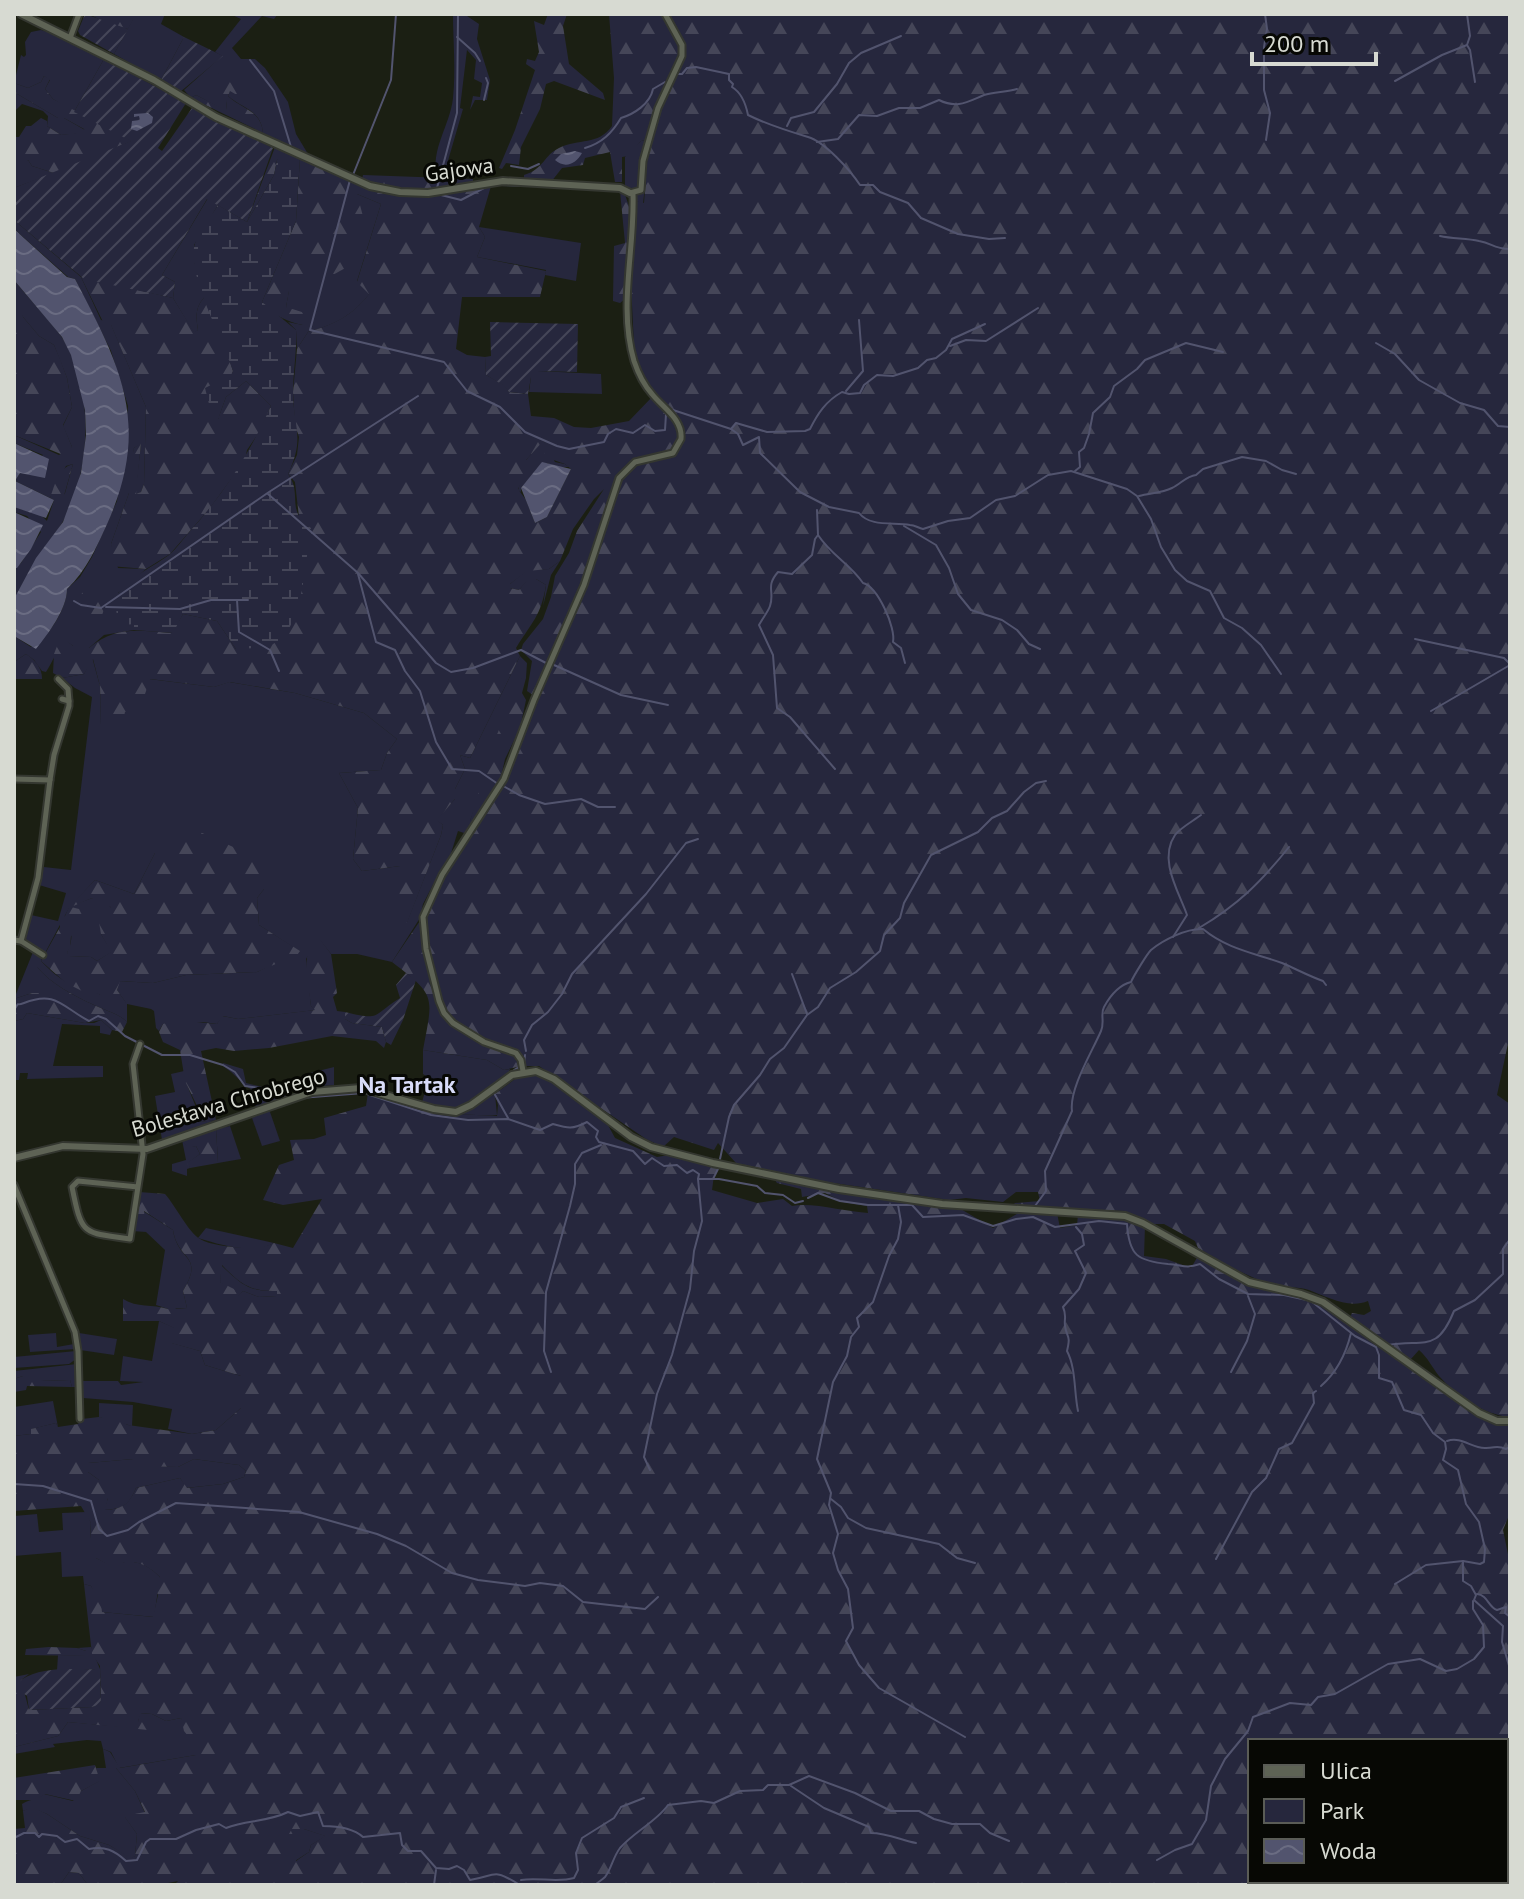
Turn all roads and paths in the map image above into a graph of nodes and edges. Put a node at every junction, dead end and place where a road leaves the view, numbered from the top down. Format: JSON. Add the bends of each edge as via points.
{"nodes":[{"id":1,"x":79,"y":14,"type":"edge"},
{"id":2,"x":665,"y":14,"type":"edge"},
{"id":3,"x":25,"y":16,"type":"edge"},
{"id":4,"x":67,"y":37,"type":"junction"},
{"id":5,"x":630,"y":193,"type":"junction"},
{"id":6,"x":58,"y":679,"type":"dead end"},
{"id":7,"x":62,"y":699,"type":"dead end"},
{"id":8,"x":69,"y":701,"type":"junction"},
{"id":9,"x":14,"y":779,"type":"edge"},
{"id":10,"x":50,"y":780,"type":"junction"},
{"id":11,"x":18,"y":940,"type":"edge"},
{"id":12,"x":43,"y":955,"type":"dead end"},
{"id":13,"x":140,"y":1044,"type":"dead end"},
{"id":14,"x":523,"y":1071,"type":"junction"},
{"id":15,"x":142,"y":1149,"type":"junction"},
{"id":16,"x":14,"y":1158,"type":"edge"},
{"id":17,"x":14,"y":1185,"type":"edge"},
{"id":18,"x":138,"y":1187,"type":"junction"},
{"id":19,"x":80,"y":1419,"type":"dead end"},
{"id":20,"x":1510,"y":1421,"type":"edge"}],
"edges":[{"from":1,"to":4,"type":"street"},
{"from":2,"to":5,"type":"street","via":[[682,45],[682,56],[658,108],[641,190]]},
{"from":3,"to":4,"type":"street","name":"Gajowa"},
{"from":4,"to":5,"type":"street","name":"Gajowa","via":[[226,122],[381,190],[428,193],[503,181],[620,188]]},
{"from":5,"to":14,"type":"street","via":[[627,315],[634,359],[651,394],[678,423],[680,445],[668,455],[635,462],[619,478],[584,585],[504,779],[442,875],[423,917],[444,1013],[484,1042],[516,1053]]},
{"from":6,"to":8,"type":"street","via":[[68,689]]},
{"from":7,"to":8,"type":"street"},
{"from":8,"to":10,"type":"street"},
{"from":9,"to":10,"type":"street"},
{"from":10,"to":11,"type":"street","via":[[38,878]]},
{"from":11,"to":12,"type":"street"},
{"from":13,"to":15,"type":"street","via":[[133,1064]]},
{"from":14,"to":15,"type":"street","name":"Bolesława Chrobrego","via":[[456,1112],[361,1088],[320,1090]]},
{"from":14,"to":20,"type":"street","via":[[548,1075],[651,1147],[839,1189],[942,1204],[1125,1216],[1249,1282],[1323,1302],[1479,1413]]},
{"from":15,"to":16,"type":"street","name":"Bolesława Chrobrego","via":[[63,1146]]},
{"from":15,"to":18,"type":"street"},
{"from":17,"to":19,"type":"street","via":[[75,1332]]},
{"from":18,"to":18,"type":"street","via":[[81,1180],[72,1187],[86,1230],[130,1239]]}]}
